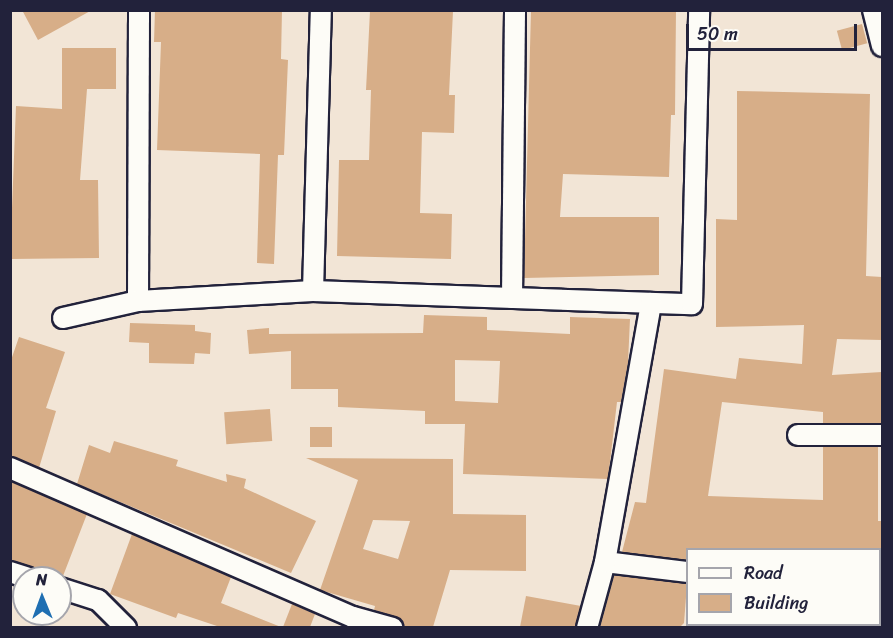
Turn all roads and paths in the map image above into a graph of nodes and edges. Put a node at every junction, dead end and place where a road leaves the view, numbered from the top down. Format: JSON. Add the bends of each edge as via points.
{"nodes":[{"id":1,"x":139,"y":10,"type":"edge"},
{"id":2,"x":321,"y":10,"type":"edge"},
{"id":3,"x":515,"y":10,"type":"edge"},
{"id":4,"x":699,"y":10,"type":"edge"},
{"id":5,"x":873,"y":10,"type":"edge"},
{"id":6,"x":882,"y":46,"type":"edge"},
{"id":7,"x":313,"y":291,"type":"junction"},
{"id":8,"x":512,"y":298,"type":"junction"},
{"id":9,"x":138,"y":300,"type":"junction"},
{"id":10,"x":651,"y":303,"type":"junction"},
{"id":11,"x":63,"y":318,"type":"dead end"},
{"id":12,"x":798,"y":435,"type":"dead end"},
{"id":13,"x":882,"y":435,"type":"edge"},
{"id":14,"x":10,"y":468,"type":"edge"},
{"id":15,"x":605,"y":562,"type":"junction"},
{"id":16,"x":686,"y":572,"type":"edge"},
{"id":17,"x":72,"y":592,"type":"edge"},
{"id":18,"x":126,"y":627,"type":"edge"},
{"id":19,"x":393,"y":627,"type":"edge"},
{"id":20,"x":588,"y":627,"type":"edge"}],
"edges":[{"from":1,"to":9,"type":"street"},
{"from":2,"to":7,"type":"street"},
{"from":3,"to":8,"type":"street"},
{"from":4,"to":10,"type":"street","via":[[692,304]]},
{"from":5,"to":6,"type":"street"},
{"from":7,"to":8,"type":"street"},
{"from":7,"to":9,"type":"street"},
{"from":8,"to":10,"type":"street"},
{"from":9,"to":11,"type":"street"},
{"from":10,"to":15,"type":"street"},
{"from":12,"to":13,"type":"street"},
{"from":14,"to":19,"type":"street","via":[[353,617]]},
{"from":15,"to":16,"type":"street"},
{"from":15,"to":20,"type":"street"},
{"from":17,"to":18,"type":"street","via":[[98,600]]}]}
